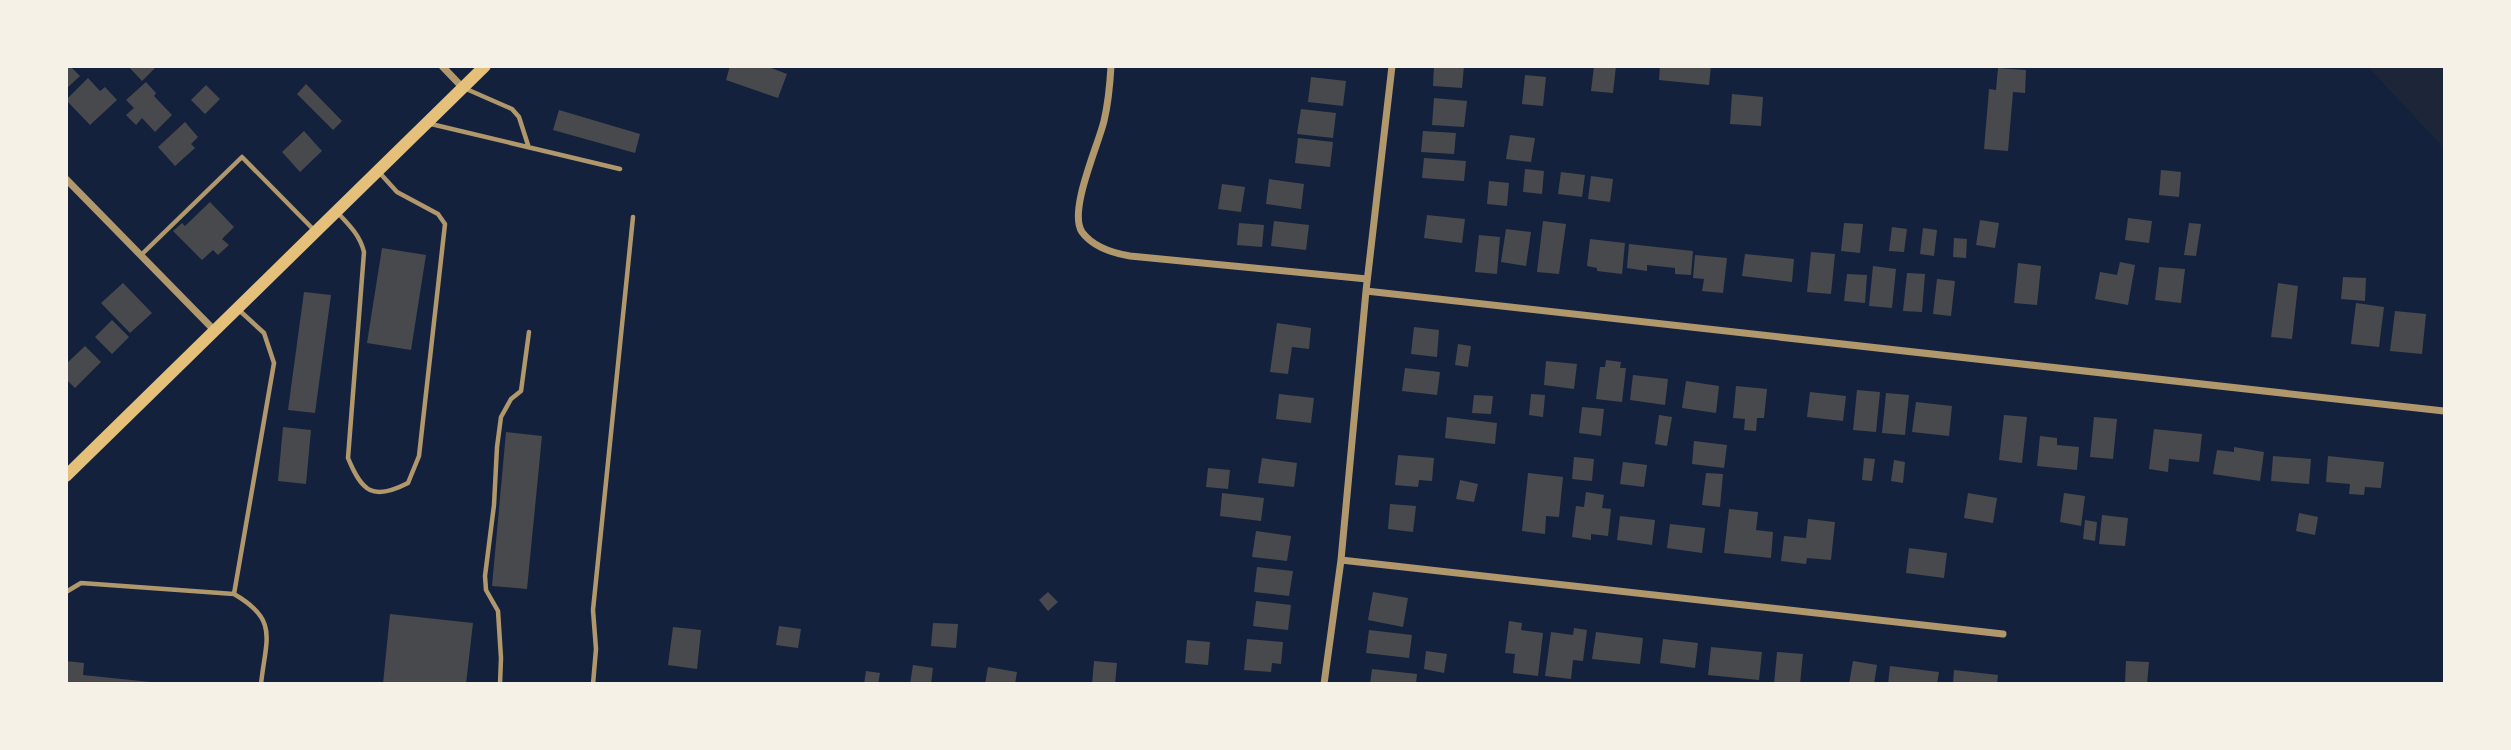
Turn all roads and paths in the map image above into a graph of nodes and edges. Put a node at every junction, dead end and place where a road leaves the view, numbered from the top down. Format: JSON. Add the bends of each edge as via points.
{"nodes":[{"id":1,"x":442,"y":66,"type":"edge"},
{"id":2,"x":485,"y":66,"type":"edge"},
{"id":3,"x":1111,"y":66,"type":"edge"},
{"id":4,"x":1392,"y":66,"type":"edge"},
{"id":5,"x":463,"y":88,"type":"junction"},
{"id":6,"x":426,"y":123,"type":"junction"},
{"id":7,"x":528,"y":146,"type":"junction"},
{"id":8,"x":620,"y":169,"type":"dead end"},
{"id":9,"x":378,"y":171,"type":"junction"},
{"id":10,"x":66,"y":179,"type":"edge"},
{"id":11,"x":336,"y":211,"type":"junction"},
{"id":12,"x":633,"y":217,"type":"dead end"},
{"id":13,"x":316,"y":231,"type":"junction"},
{"id":14,"x":141,"y":255,"type":"junction"},
{"id":15,"x":1367,"y":279,"type":"junction"},
{"id":16,"x":1366,"y":291,"type":"junction"},
{"id":17,"x":236,"y":308,"type":"junction"},
{"id":18,"x":214,"y":330,"type":"junction"},
{"id":19,"x":529,"y":332,"type":"dead end"},
{"id":20,"x":2445,"y":411,"type":"edge"},
{"id":21,"x":66,"y":476,"type":"edge"},
{"id":22,"x":1341,"y":560,"type":"junction"},
{"id":23,"x":66,"y":592,"type":"edge"},
{"id":24,"x":234,"y":594,"type":"junction"},
{"id":25,"x":2003,"y":634,"type":"dead end"},
{"id":26,"x":261,"y":684,"type":"edge"},
{"id":27,"x":500,"y":684,"type":"edge"},
{"id":28,"x":593,"y":684,"type":"edge"},
{"id":29,"x":1324,"y":684,"type":"edge"}],
"edges":[{"from":1,"to":5,"type":"street"},
{"from":2,"to":5,"type":"main road"},
{"from":3,"to":15,"type":"street","via":[[1105,117],[1080,193],[1081,230],[1093,243],[1130,256]]},
{"from":4,"to":15,"type":"street"},
{"from":5,"to":6,"type":"main road"},
{"from":5,"to":7,"type":"lane","via":[[512,109]]},
{"from":6,"to":7,"type":"lane"},
{"from":6,"to":9,"type":"main road"},
{"from":7,"to":8,"type":"lane"},
{"from":9,"to":11,"type":"main road"},
{"from":9,"to":11,"type":"lane","via":[[397,192],[438,214],[445,225],[419,456],[408,483],[390,492],[372,491],[358,482],[348,458],[364,252],[361,240]]},
{"from":10,"to":14,"type":"street"},
{"from":11,"to":13,"type":"main road"},
{"from":12,"to":28,"type":"lane","via":[[593,610]]},
{"from":13,"to":14,"type":"lane","via":[[242,157]]},
{"from":13,"to":17,"type":"main road"},
{"from":14,"to":18,"type":"street"},
{"from":15,"to":16,"type":"street"},
{"from":16,"to":20,"type":"street"},
{"from":16,"to":22,"type":"street"},
{"from":17,"to":18,"type":"main road"},
{"from":17,"to":24,"type":"lane","via":[[264,332],[274,363]]},
{"from":18,"to":21,"type":"main road"},
{"from":19,"to":27,"type":"lane","via":[[521,391],[501,417],[485,576],[486,590],[498,611]]},
{"from":22,"to":25,"type":"street"},
{"from":22,"to":29,"type":"street"},
{"from":23,"to":24,"type":"lane","via":[[81,583]]},
{"from":24,"to":26,"type":"lane","via":[[253,605],[267,629]]}]}
